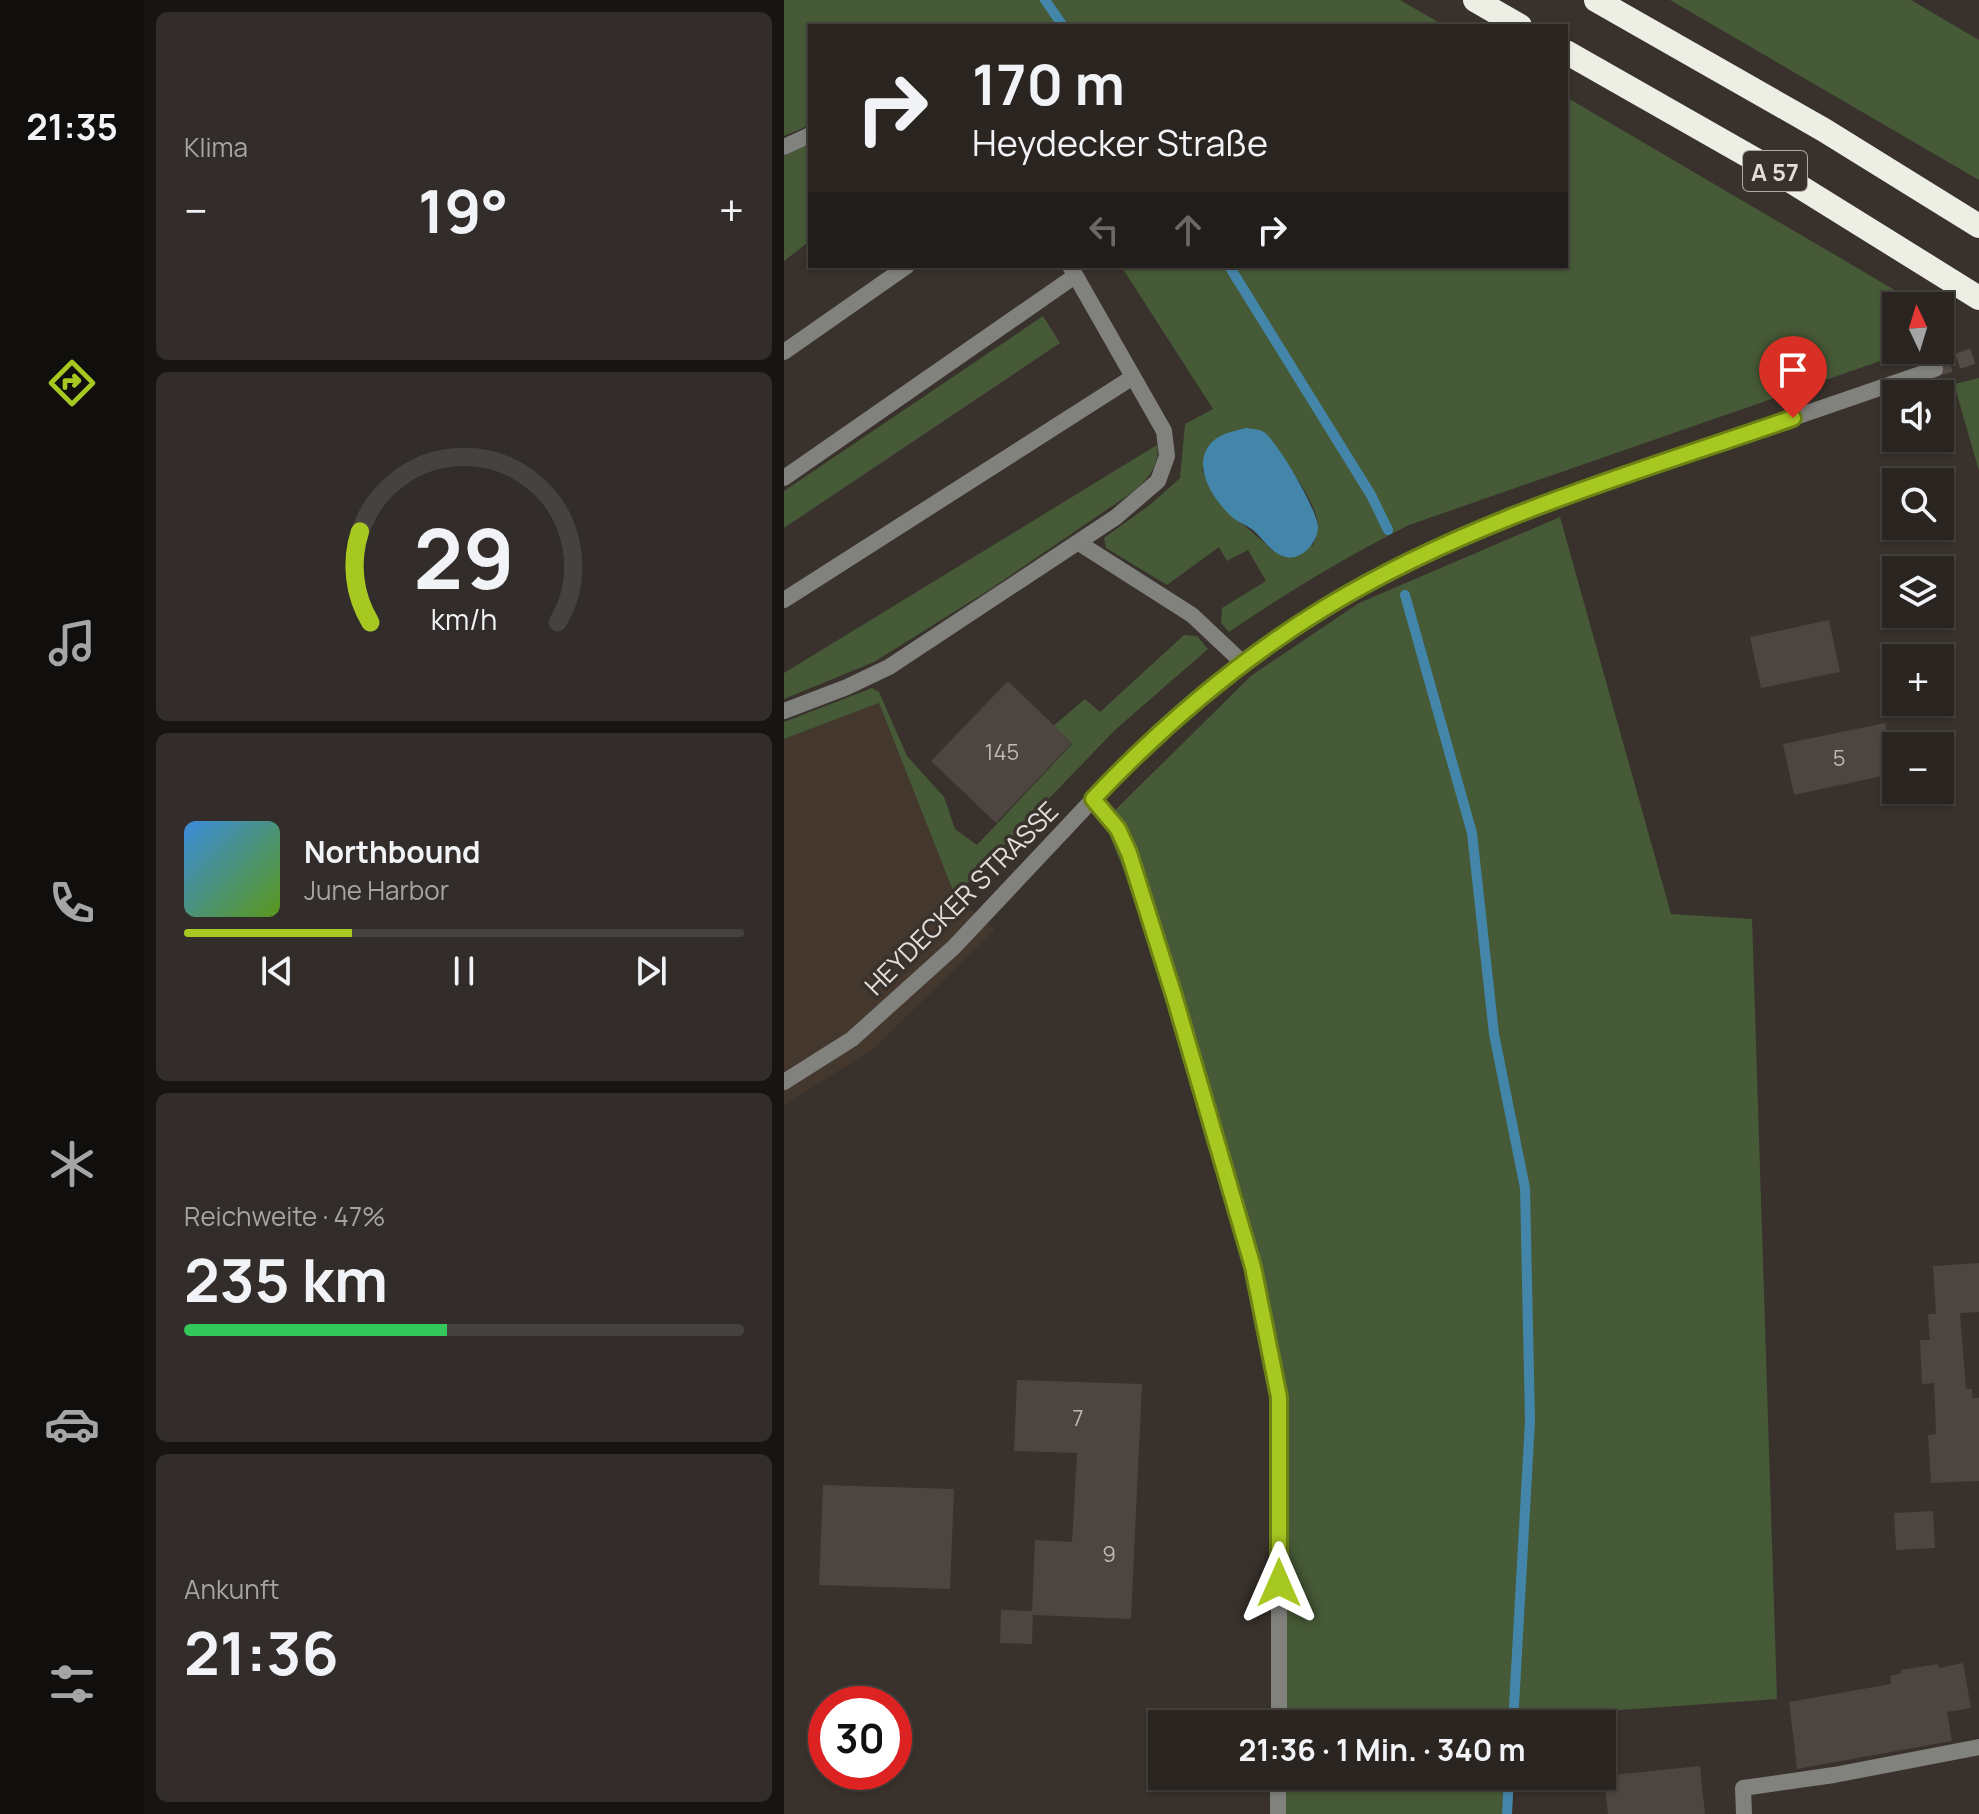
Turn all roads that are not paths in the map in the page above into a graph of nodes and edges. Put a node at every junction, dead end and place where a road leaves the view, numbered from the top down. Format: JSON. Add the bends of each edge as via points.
{"nodes":[{"id":1,"x":1475,"y":0,"type":"edge"},
{"id":2,"x":1596,"y":0,"type":"edge"},
{"id":3,"x":1517,"y":24,"type":"edge"},
{"id":4,"x":1568,"y":53,"type":"edge"},
{"id":5,"x":808,"y":136,"type":"edge"},
{"id":6,"x":784,"y":147,"type":"edge"},
{"id":7,"x":1979,"y":226,"type":"edge"},
{"id":8,"x":904,"y":268,"type":"edge"},
{"id":9,"x":1072,"y":271,"type":"edge"},
{"id":10,"x":1979,"y":298,"type":"edge"},
{"id":11,"x":784,"y":352,"type":"edge"},
{"id":12,"x":1935,"y":369,"type":"tunnel mouth"},
{"id":13,"x":1133,"y":377,"type":"junction"},
{"id":14,"x":784,"y":478,"type":"edge"},
{"id":15,"x":1079,"y":543,"type":"junction"},
{"id":16,"x":784,"y":600,"type":"edge"},
{"id":17,"x":1244,"y":664,"type":"junction"},
{"id":18,"x":784,"y":711,"type":"edge"},
{"id":19,"x":1093,"y":799,"type":"junction"},
{"id":20,"x":784,"y":1082,"type":"edge"},
{"id":21,"x":1279,"y":1710,"type":"edge"},
{"id":22,"x":1979,"y":1747,"type":"edge"},
{"id":23,"x":1278,"y":1790,"type":"edge"},
{"id":24,"x":1278,"y":1814,"type":"edge"},
{"id":25,"x":1744,"y":1814,"type":"edge"}],
"edges":[{"from":1,"to":3,"type":"highway"},
{"from":2,"to":7,"type":"highway","number":"A 57"},
{"from":4,"to":10,"type":"highway","number":"A 57","via":[[1768,167]]},
{"from":5,"to":6,"type":"street"},
{"from":8,"to":11,"type":"street"},
{"from":9,"to":13,"type":"street"},
{"from":9,"to":14,"type":"street"},
{"from":12,"to":17,"type":"street","name":"HEYDECKER STRASSE","via":[[1554,500],[1444,546],[1327,606]]},
{"from":13,"to":15,"type":"street","via":[[1164,431],[1164,469],[1148,492]]},
{"from":13,"to":16,"type":"street"},
{"from":15,"to":17,"type":"street","via":[[1192,615]]},
{"from":15,"to":18,"type":"street","via":[[889,667]]},
{"from":17,"to":19,"type":"street","name":"HEYDECKER STRASSE","via":[[1166,725]]},
{"from":19,"to":20,"type":"street","name":"HEYDECKER STRASSE","via":[[954,947],[852,1039]]},
{"from":19,"to":21,"type":"street","via":[[1118,829],[1129,853],[1253,1267],[1279,1397]]},
{"from":22,"to":25,"type":"street","via":[[1743,1788]]},
{"from":23,"to":24,"type":"street"}]}
